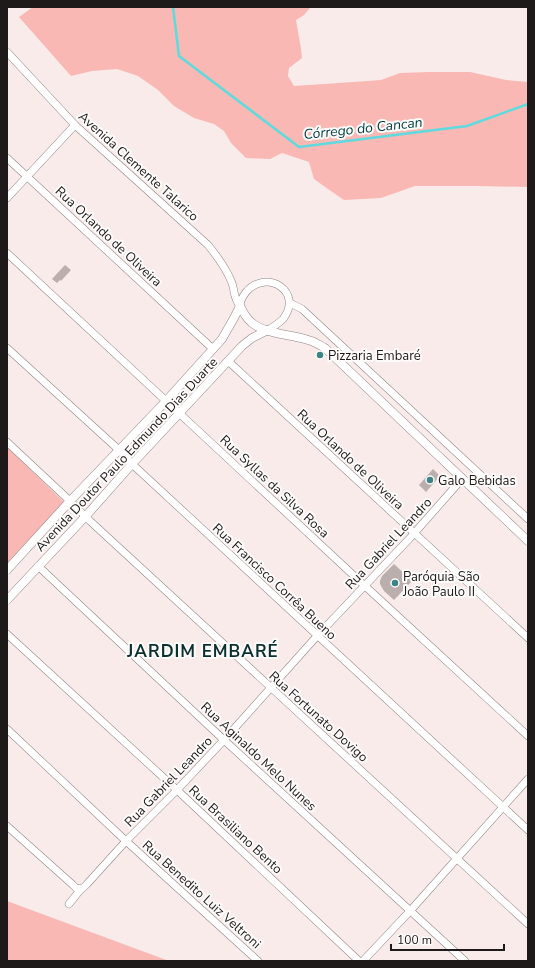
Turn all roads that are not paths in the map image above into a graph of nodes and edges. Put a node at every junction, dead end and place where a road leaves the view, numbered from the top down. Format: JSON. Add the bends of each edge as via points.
{"nodes":[{"id":1,"x":7,"y":52,"type":"edge"},
{"id":2,"x":75,"y":125,"type":"junction"},
{"id":3,"x":7,"y":158,"type":"edge"},
{"id":4,"x":27,"y":176,"type":"junction"},
{"id":5,"x":7,"y":198,"type":"edge"},
{"id":6,"x":7,"y":253,"type":"edge"},
{"id":7,"x":290,"y":302,"type":"junction"},
{"id":8,"x":240,"y":306,"type":"junction"},
{"id":9,"x":268,"y":330,"type":"junction"},
{"id":10,"x":7,"y":348,"type":"edge"},
{"id":11,"x":213,"y":349,"type":"junction"},
{"id":12,"x":228,"y":362,"type":"junction"},
{"id":13,"x":166,"y":401,"type":"junction"},
{"id":14,"x":179,"y":413,"type":"junction"},
{"id":15,"x":7,"y":442,"type":"edge"},
{"id":16,"x":119,"y":450,"type":"junction"},
{"id":17,"x":132,"y":464,"type":"junction"},
{"id":18,"x":462,"y":479,"type":"junction"},
{"id":19,"x":70,"y":501,"type":"junction"},
{"id":20,"x":85,"y":516,"type":"junction"},
{"id":21,"x":528,"y":519,"type":"edge"},
{"id":22,"x":414,"y":534,"type":"junction"},
{"id":23,"x":528,"y":541,"type":"edge"},
{"id":24,"x":38,"y":566,"type":"junction"},
{"id":25,"x":7,"y":570,"type":"edge"},
{"id":26,"x":365,"y":586,"type":"junction"},
{"id":27,"x":7,"y":600,"type":"edge"},
{"id":28,"x":7,"y":634,"type":"edge"},
{"id":29,"x":317,"y":636,"type":"junction"},
{"id":30,"x":528,"y":638,"type":"edge"},
{"id":31,"x":271,"y":688,"type":"junction"},
{"id":32,"x":7,"y":729,"type":"edge"},
{"id":33,"x":528,"y":736,"type":"edge"},
{"id":34,"x":224,"y":740,"type":"junction"},
{"id":35,"x":528,"y":779,"type":"edge"},
{"id":36,"x":177,"y":790,"type":"junction"},
{"id":37,"x":502,"y":807,"type":"junction"},
{"id":38,"x":7,"y":826,"type":"edge"},
{"id":39,"x":528,"y":830,"type":"edge"},
{"id":40,"x":126,"y":841,"type":"junction"},
{"id":41,"x":457,"y":858,"type":"junction"},
{"id":42,"x":81,"y":889,"type":"junction"},
{"id":43,"x":69,"y":904,"type":"dead end"},
{"id":44,"x":410,"y":911,"type":"junction"},
{"id":45,"x":528,"y":924,"type":"edge"},
{"id":46,"x":258,"y":961,"type":"edge"},
{"id":47,"x":359,"y":961,"type":"edge"},
{"id":48,"x":363,"y":961,"type":"edge"},
{"id":49,"x":465,"y":961,"type":"edge"}],
"edges":[{"from":1,"to":2,"type":"street","name":"Avenida Clemente Talarico"},
{"from":2,"to":4,"type":"street"},
{"from":2,"to":8,"type":"street","name":"Avenida Clemente Talarico","via":[[208,245],[232,283],[236,301]]},
{"from":3,"to":4,"type":"street","name":"Rua Orlando de Oliveira"},
{"from":4,"to":5,"type":"street"},
{"from":4,"to":11,"type":"street","name":"Rua Orlando de Oliveira"},
{"from":6,"to":13,"type":"street","name":"Rua Syllas da Silva Rosa"},
{"from":7,"to":8,"type":"street","via":[[286,292],[279,285],[265,281],[248,290]]},
{"from":7,"to":9,"type":"street","via":[[284,318]]},
{"from":7,"to":21,"type":"street","via":[[302,309]]},
{"from":8,"to":9,"type":"street","name":"Avenida Clemente Talarico","via":[[250,322]]},
{"from":8,"to":11,"type":"street","name":"Avenida Doutor Paulo Edmundo Dias Duarte","via":[[222,339]]},
{"from":9,"to":12,"type":"street","name":"Avenida Doutor Paulo Edmundo Dias Duarte","via":[[242,346]]},
{"from":9,"to":18,"type":"street","name":"Avenida Clemente Talarico","via":[[308,340],[324,348]]},
{"from":10,"to":16,"type":"street","name":"Rua Francisco Corrêa Bueno"},
{"from":11,"to":13,"type":"street","name":"Avenida Doutor Paulo Edmundo Dias Duarte"},
{"from":12,"to":14,"type":"street","name":"Avenida Doutor Paulo Edmundo Dias Duarte"},
{"from":12,"to":22,"type":"street","name":"Rua Orlando de Oliveira"},
{"from":13,"to":14,"type":"street","name":"Rua Syllas da Silva Rosa"},
{"from":13,"to":16,"type":"street","name":"Avenida Doutor Paulo Edmundo Dias Duarte"},
{"from":14,"to":17,"type":"street","name":"Avenida Doutor Paulo Edmundo Dias Duarte"},
{"from":14,"to":26,"type":"street","name":"Rua Syllas da Silva Rosa"},
{"from":15,"to":19,"type":"street","name":"Rua Fortunato Dovigo"},
{"from":16,"to":17,"type":"street","name":"Rua Francisco Corrêa Bueno"},
{"from":16,"to":19,"type":"street","name":"Avenida Doutor Paulo Edmundo Dias Duarte"},
{"from":17,"to":20,"type":"street","name":"Avenida Doutor Paulo Edmundo Dias Duarte"},
{"from":17,"to":29,"type":"street","name":"Rua Francisco Corrêa Bueno"},
{"from":18,"to":22,"type":"street","name":"Rua Gabriel Leandro"},
{"from":18,"to":23,"type":"street","name":"Avenida Clemente Talarico"},
{"from":19,"to":20,"type":"street","name":"Rua Fortunato Dovigo"},
{"from":19,"to":25,"type":"street","name":"Avenida Doutor Paulo Edmundo Dias Duarte"},
{"from":20,"to":24,"type":"street","name":"Avenida Doutor Paulo Edmundo Dias Duarte"},
{"from":20,"to":31,"type":"street","name":"Rua Fortunato Dovigo"},
{"from":22,"to":26,"type":"street","name":"Rua Gabriel Leandro"},
{"from":22,"to":30,"type":"street","name":"Rua Orlando de Oliveira"},
{"from":24,"to":27,"type":"street","name":"Avenida Doutor Paulo Edmundo Dias Duarte"},
{"from":24,"to":34,"type":"street","name":"Rua Aginaldo Melo Nunes"},
{"from":26,"to":29,"type":"street","name":"Rua Gabriel Leandro"},
{"from":26,"to":33,"type":"street","name":"Rua Syllas da Silva Rosa"},
{"from":28,"to":36,"type":"street","name":"Rua Brasiliano Bento"},
{"from":29,"to":31,"type":"street","name":"Rua Gabriel Leandro"},
{"from":29,"to":37,"type":"street","name":"Rua Francisco Corrêa Bueno"},
{"from":31,"to":34,"type":"street","name":"Rua Gabriel Leandro"},
{"from":31,"to":41,"type":"street","name":"Rua Fortunato Dovigo"},
{"from":32,"to":40,"type":"street","name":"Rua Benedito Luiz Veltroni"},
{"from":34,"to":36,"type":"street","name":"Rua Gabriel Leandro"},
{"from":34,"to":44,"type":"street","name":"Rua Aginaldo Melo Nunes"},
{"from":35,"to":37,"type":"street"},
{"from":36,"to":40,"type":"street","name":"Rua Gabriel Leandro"},
{"from":36,"to":47,"type":"street","name":"Rua Brasiliano Bento"},
{"from":37,"to":39,"type":"street","name":"Rua Francisco Corrêa Bueno"},
{"from":37,"to":41,"type":"street"},
{"from":38,"to":42,"type":"street","via":[[76,888]]},
{"from":40,"to":42,"type":"street","name":"Rua Gabriel Leandro"},
{"from":40,"to":46,"type":"street","name":"Rua Benedito Luiz Veltroni"},
{"from":41,"to":44,"type":"street"},
{"from":41,"to":45,"type":"street","name":"Rua Fortunato Dovigo"},
{"from":42,"to":43,"type":"street","name":"Rua Gabriel Leandro"},
{"from":44,"to":48,"type":"street"},
{"from":44,"to":49,"type":"street","name":"Rua Aginaldo Melo Nunes"}]}
